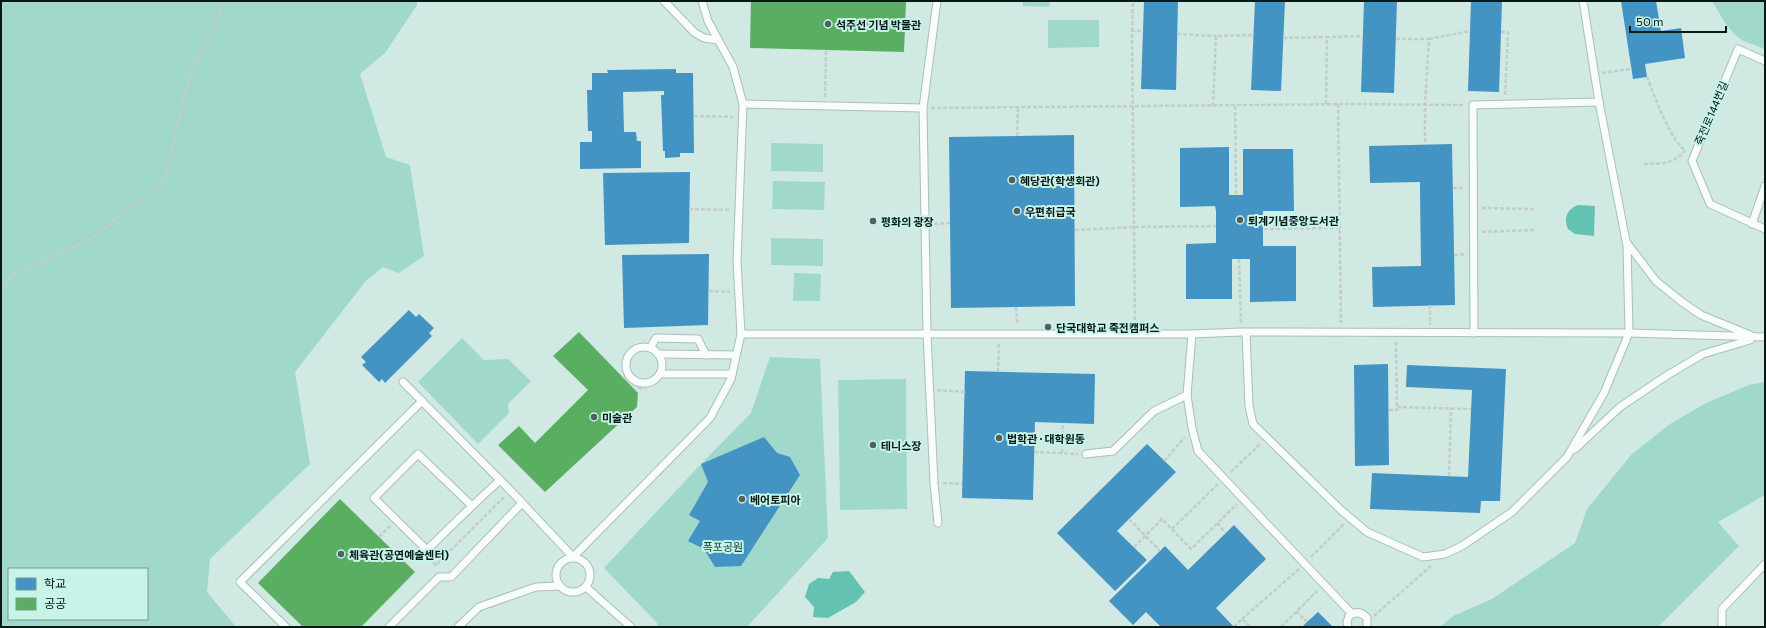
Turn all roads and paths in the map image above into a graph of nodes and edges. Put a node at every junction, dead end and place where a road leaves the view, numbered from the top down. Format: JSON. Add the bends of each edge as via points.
{"nodes":[{"id":1,"x":219,"y":1,"type":"edge"},
{"id":2,"x":664,"y":1,"type":"edge"},
{"id":3,"x":702,"y":1,"type":"edge"},
{"id":4,"x":937,"y":1,"type":"edge"},
{"id":5,"x":1133,"y":1,"type":"edge"},
{"id":6,"x":1583,"y":1,"type":"edge"},
{"id":7,"x":1132,"y":31,"type":"junction"},
{"id":8,"x":1470,"y":31,"type":"dead end"},
{"id":9,"x":1143,"y":32,"type":"dead end"},
{"id":10,"x":1501,"y":32,"type":"dead end"},
{"id":11,"x":1178,"y":34,"type":"dead end"},
{"id":12,"x":1253,"y":35,"type":"dead end"},
{"id":13,"x":1216,"y":36,"type":"junction"},
{"id":14,"x":1363,"y":36,"type":"dead end"},
{"id":15,"x":1326,"y":37,"type":"junction"},
{"id":16,"x":1283,"y":38,"type":"dead end"},
{"id":17,"x":1396,"y":39,"type":"dead end"},
{"id":18,"x":1429,"y":39,"type":"junction"},
{"id":19,"x":718,"y":40,"type":"junction"},
{"id":20,"x":826,"y":50,"type":"dead end"},
{"id":21,"x":1765,"y":60,"type":"edge"},
{"id":22,"x":1632,"y":69,"type":"dead end"},
{"id":23,"x":1595,"y":74,"type":"junction"},
{"id":24,"x":1647,"y":77,"type":"dead end"},
{"id":25,"x":1599,"y":102,"type":"junction"},
{"id":26,"x":743,"y":104,"type":"junction"},
{"id":27,"x":1326,"y":104,"type":"junction"},
{"id":28,"x":1338,"y":104,"type":"junction"},
{"id":29,"x":1425,"y":104,"type":"junction"},
{"id":30,"x":1505,"y":104,"type":"junction"},
{"id":31,"x":1473,"y":105,"type":"junction"},
{"id":32,"x":825,"y":106,"type":"junction"},
{"id":33,"x":1213,"y":106,"type":"junction"},
{"id":34,"x":1235,"y":106,"type":"junction"},
{"id":35,"x":1018,"y":107,"type":"junction"},
{"id":36,"x":1132,"y":107,"type":"junction"},
{"id":37,"x":923,"y":108,"type":"junction"},
{"id":38,"x":694,"y":116,"type":"dead end"},
{"id":39,"x":742,"y":117,"type":"junction"},
{"id":40,"x":1017,"y":136,"type":"dead end"},
{"id":41,"x":1425,"y":144,"type":"dead end"},
{"id":42,"x":1685,"y":151,"type":"junction"},
{"id":43,"x":1694,"y":154,"type":"junction"},
{"id":44,"x":1644,"y":164,"type":"dead end"},
{"id":45,"x":1765,"y":186,"type":"edge"},
{"id":46,"x":1236,"y":195,"type":"dead end"},
{"id":47,"x":1472,"y":208,"type":"junction"},
{"id":48,"x":689,"y":209,"type":"dead end"},
{"id":49,"x":1535,"y":209,"type":"dead end"},
{"id":50,"x":739,"y":210,"type":"junction"},
{"id":51,"x":950,"y":223,"type":"dead end"},
{"id":52,"x":925,"y":224,"type":"junction"},
{"id":53,"x":1752,"y":224,"type":"junction"},
{"id":54,"x":1216,"y":226,"type":"dead end"},
{"id":55,"x":1134,"y":227,"type":"junction"},
{"id":56,"x":1340,"y":228,"type":"junction"},
{"id":57,"x":1264,"y":229,"type":"dead end"},
{"id":58,"x":1765,"y":229,"type":"edge"},
{"id":59,"x":1074,"y":230,"type":"dead end"},
{"id":60,"x":1535,"y":230,"type":"dead end"},
{"id":61,"x":1473,"y":232,"type":"junction"},
{"id":62,"x":1626,"y":242,"type":"junction"},
{"id":63,"x":1239,"y":259,"type":"dead end"},
{"id":64,"x":1,"y":289,"type":"edge"},
{"id":65,"x":709,"y":291,"type":"dead end"},
{"id":66,"x":739,"y":292,"type":"junction"},
{"id":67,"x":1430,"y":305,"type":"dead end"},
{"id":68,"x":1016,"y":307,"type":"dead end"},
{"id":69,"x":1244,"y":333,"type":"junction"},
{"id":70,"x":1341,"y":333,"type":"junction"},
{"id":71,"x":1396,"y":333,"type":"junction"},
{"id":72,"x":1430,"y":333,"type":"junction"},
{"id":73,"x":1474,"y":333,"type":"junction"},
{"id":74,"x":1628,"y":333,"type":"junction"},
{"id":75,"x":741,"y":334,"type":"junction"},
{"id":76,"x":927,"y":334,"type":"junction"},
{"id":77,"x":1000,"y":334,"type":"junction"},
{"id":78,"x":1017,"y":334,"type":"junction"},
{"id":79,"x":1136,"y":334,"type":"junction"},
{"id":80,"x":1192,"y":334,"type":"junction"},
{"id":81,"x":1765,"y":337,"type":"edge"},
{"id":82,"x":1756,"y":338,"type":"junction"},
{"id":83,"x":650,"y":348,"type":"junction"},
{"id":84,"x":658,"y":354,"type":"junction"},
{"id":85,"x":706,"y":355,"type":"junction"},
{"id":86,"x":736,"y":355,"type":"junction"},
{"id":87,"x":998,"y":372,"type":"dead end"},
{"id":88,"x":660,"y":374,"type":"junction"},
{"id":89,"x":732,"y":374,"type":"junction"},
{"id":90,"x":403,"y":382,"type":"dead end"},
{"id":91,"x":929,"y":389,"type":"junction"},
{"id":92,"x":965,"y":392,"type":"dead end"},
{"id":93,"x":1187,"y":395,"type":"junction"},
{"id":94,"x":422,"y":401,"type":"junction"},
{"id":95,"x":1397,"y":407,"type":"junction"},
{"id":96,"x":1451,"y":408,"type":"junction"},
{"id":97,"x":1471,"y":409,"type":"dead end"},
{"id":98,"x":1389,"y":410,"type":"dead end"},
{"id":99,"x":1062,"y":423,"type":"dead end"},
{"id":100,"x":1192,"y":428,"type":"junction"},
{"id":101,"x":1266,"y":438,"type":"junction"},
{"id":102,"x":1034,"y":452,"type":"dead end"},
{"id":103,"x":1062,"y":453,"type":"junction"},
{"id":104,"x":1086,"y":454,"type":"joint"},
{"id":105,"x":1567,"y":457,"type":"junction"},
{"id":106,"x":1164,"y":460,"type":"dead end"},
{"id":107,"x":1449,"y":476,"type":"dead end"},
{"id":108,"x":1224,"y":478,"type":"junction"},
{"id":109,"x":500,"y":480,"type":"junction"},
{"id":110,"x":934,"y":483,"type":"junction"},
{"id":111,"x":962,"y":484,"type":"dead end"},
{"id":112,"x":1243,"y":498,"type":"junction"},
{"id":113,"x":522,"y":503,"type":"junction"},
{"id":114,"x":472,"y":506,"type":"junction"},
{"id":115,"x":1350,"y":518,"type":"junction"},
{"id":116,"x":1129,"y":519,"type":"dead end"},
{"id":117,"x":938,"y":523,"type":"dead end"},
{"id":118,"x":1217,"y":524,"type":"junction"},
{"id":119,"x":1172,"y":529,"type":"junction"},
{"id":120,"x":1226,"y":533,"type":"dead end"},
{"id":121,"x":1146,"y":535,"type":"junction"},
{"id":122,"x":1134,"y":547,"type":"dead end"},
{"id":123,"x":1160,"y":550,"type":"dead end"},
{"id":124,"x":1445,"y":554,"type":"junction"},
{"id":125,"x":573,"y":557,"type":"junction"},
{"id":126,"x":1305,"y":564,"type":"junction"},
{"id":127,"x":1765,"y":564,"type":"edge"},
{"id":128,"x":1324,"y":584,"type":"junction"},
{"id":129,"x":560,"y":586,"type":"junction"},
{"id":130,"x":586,"y":586,"type":"junction"},
{"id":131,"x":1296,"y":612,"type":"junction"},
{"id":132,"x":1352,"y":614,"type":"junction"},
{"id":133,"x":1242,"y":619,"type":"junction"},
{"id":134,"x":1307,"y":622,"type":"dead end"},
{"id":135,"x":1367,"y":624,"type":"edge"},
{"id":136,"x":286,"y":627,"type":"edge"},
{"id":137,"x":389,"y":627,"type":"edge"},
{"id":138,"x":458,"y":627,"type":"edge"},
{"id":139,"x":631,"y":627,"type":"edge"},
{"id":140,"x":1234,"y":627,"type":"edge"},
{"id":141,"x":1250,"y":627,"type":"edge"},
{"id":142,"x":1281,"y":627,"type":"edge"},
{"id":143,"x":1348,"y":627,"type":"edge"},
{"id":144,"x":1722,"y":627,"type":"edge"}],
"edges":[{"from":1,"to":64,"type":"path","via":[[219,21],[190,73],[164,181],[91,239],[13,276]]},
{"from":2,"to":19,"type":"lane","via":[[695,33],[704,38]]},
{"from":3,"to":19,"type":"lane","via":[[708,21]]},
{"from":4,"to":37,"type":"lane"},
{"from":5,"to":7,"type":"path"},
{"from":6,"to":23,"type":"lane"},
{"from":7,"to":9,"type":"path"},
{"from":7,"to":36,"type":"path"},
{"from":8,"to":18,"type":"path"},
{"from":10,"to":30,"type":"path","via":[[1508,32]]},
{"from":11,"to":13,"type":"path"},
{"from":12,"to":13,"type":"path"},
{"from":13,"to":33,"type":"path"},
{"from":14,"to":15,"type":"path"},
{"from":15,"to":16,"type":"path"},
{"from":15,"to":27,"type":"path"},
{"from":17,"to":18,"type":"path"},
{"from":18,"to":29,"type":"path"},
{"from":19,"to":26,"type":"lane","via":[[733,67]]},
{"from":20,"to":32,"type":"path"},
{"from":21,"to":43,"type":"lane","name":"죽전로144번길","via":[[1738,49]]},
{"from":22,"to":23,"type":"path"},
{"from":23,"to":25,"type":"lane"},
{"from":24,"to":42,"type":"path","via":[[1661,111]]},
{"from":25,"to":30,"type":"lane"},
{"from":25,"to":62,"type":"lane"},
{"from":26,"to":32,"type":"lane"},
{"from":26,"to":39,"type":"lane"},
{"from":27,"to":28,"type":"path"},
{"from":27,"to":34,"type":"path"},
{"from":28,"to":29,"type":"path"},
{"from":28,"to":56,"type":"path"},
{"from":29,"to":31,"type":"path"},
{"from":29,"to":41,"type":"path"},
{"from":30,"to":31,"type":"lane"},
{"from":31,"to":47,"type":"lane"},
{"from":32,"to":37,"type":"lane"},
{"from":33,"to":34,"type":"path"},
{"from":33,"to":36,"type":"path"},
{"from":34,"to":46,"type":"path"},
{"from":35,"to":36,"type":"path"},
{"from":35,"to":37,"type":"path"},
{"from":35,"to":40,"type":"path"},
{"from":36,"to":55,"type":"path"},
{"from":37,"to":52,"type":"lane"},
{"from":38,"to":39,"type":"path"},
{"from":39,"to":50,"type":"lane"},
{"from":42,"to":43,"type":"path"},
{"from":42,"to":44,"type":"path","via":[[1678,159],[1670,162]]},
{"from":43,"to":53,"type":"lane","name":"죽전로144번길","via":[[1692,160],[1710,204]]},
{"from":45,"to":53,"type":"lane"},
{"from":47,"to":49,"type":"path"},
{"from":47,"to":61,"type":"lane"},
{"from":48,"to":50,"type":"path"},
{"from":50,"to":66,"type":"lane"},
{"from":51,"to":52,"type":"path"},
{"from":52,"to":76,"type":"lane"},
{"from":53,"to":58,"type":"lane"},
{"from":54,"to":55,"type":"path"},
{"from":55,"to":59,"type":"path"},
{"from":55,"to":79,"type":"path"},
{"from":56,"to":57,"type":"path"},
{"from":56,"to":70,"type":"path"},
{"from":60,"to":61,"type":"path"},
{"from":61,"to":73,"type":"lane"},
{"from":62,"to":74,"type":"lane"},
{"from":62,"to":82,"type":"lane","via":[[1656,281],[1682,302],[1701,315]]},
{"from":63,"to":69,"type":"path"},
{"from":65,"to":66,"type":"path"},
{"from":66,"to":75,"type":"lane"},
{"from":67,"to":72,"type":"path"},
{"from":68,"to":78,"type":"path"},
{"from":69,"to":70,"type":"lane"},
{"from":69,"to":80,"type":"lane"},
{"from":69,"to":101,"type":"lane","via":[[1249,406],[1253,424]]},
{"from":70,"to":71,"type":"lane"},
{"from":71,"to":72,"type":"lane"},
{"from":71,"to":95,"type":"path"},
{"from":72,"to":73,"type":"lane"},
{"from":73,"to":74,"type":"lane"},
{"from":74,"to":82,"type":"lane"},
{"from":74,"to":105,"type":"lane","via":[[1604,394]]},
{"from":75,"to":76,"type":"lane"},
{"from":75,"to":86,"type":"lane"},
{"from":76,"to":77,"type":"lane"},
{"from":76,"to":91,"type":"lane"},
{"from":77,"to":78,"type":"lane"},
{"from":77,"to":87,"type":"path"},
{"from":78,"to":79,"type":"lane"},
{"from":79,"to":80,"type":"lane"},
{"from":80,"to":93,"type":"lane"},
{"from":81,"to":82,"type":"lane"},
{"from":82,"to":105,"type":"lane","via":[[1703,354],[1666,376],[1620,407]]},
{"from":83,"to":84,"type":"lane"},
{"from":83,"to":85,"type":"lane","via":[[656,338],[698,339]]},
{"from":83,"to":88,"type":"lane","via":[[639,348],[630,355],[627,360],[628,371],[630,376],[640,382],[651,381]]},
{"from":84,"to":85,"type":"lane"},
{"from":84,"to":88,"type":"lane","via":[[662,364]]},
{"from":85,"to":86,"type":"lane"},
{"from":86,"to":89,"type":"lane"},
{"from":88,"to":89,"type":"lane"},
{"from":89,"to":125,"type":"lane","via":[[710,418]]},
{"from":90,"to":94,"type":"lane"},
{"from":91,"to":92,"type":"path"},
{"from":91,"to":110,"type":"lane"},
{"from":93,"to":100,"type":"lane"},
{"from":93,"to":104,"type":"lane","via":[[1154,411],[1113,451]]},
{"from":94,"to":109,"type":"lane"},
{"from":94,"to":136,"type":"lane","via":[[240,582]]},
{"from":95,"to":96,"type":"path"},
{"from":95,"to":98,"type":"path","via":[[1397,410]]},
{"from":96,"to":97,"type":"path"},
{"from":96,"to":107,"type":"path"},
{"from":99,"to":103,"type":"path"},
{"from":100,"to":106,"type":"path"},
{"from":100,"to":108,"type":"lane","via":[[1198,451]]},
{"from":101,"to":108,"type":"path"},
{"from":101,"to":115,"type":"lane"},
{"from":102,"to":103,"type":"path"},
{"from":103,"to":104,"type":"path"},
{"from":105,"to":124,"type":"lane","via":[[1512,512],[1462,546]]},
{"from":108,"to":112,"type":"lane"},
{"from":108,"to":119,"type":"path"},
{"from":109,"to":113,"type":"lane"},
{"from":109,"to":114,"type":"lane"},
{"from":110,"to":111,"type":"path"},
{"from":110,"to":117,"type":"lane"},
{"from":112,"to":118,"type":"path"},
{"from":112,"to":126,"type":"lane"},
{"from":113,"to":125,"type":"lane"},
{"from":113,"to":137,"type":"lane","via":[[451,577],[439,577]]},
{"from":114,"to":114,"type":"lane","via":[[427,550],[374,498],[418,454]]},
{"from":115,"to":124,"type":"lane","via":[[1368,532],[1423,557]]},
{"from":115,"to":126,"type":"path"},
{"from":116,"to":121,"type":"path"},
{"from":118,"to":119,"type":"path","via":[[1191,549]]},
{"from":118,"to":120,"type":"path"},
{"from":119,"to":121,"type":"path","via":[[1162,519]]},
{"from":121,"to":122,"type":"path"},
{"from":121,"to":123,"type":"path"},
{"from":124,"to":135,"type":"path"},
{"from":125,"to":129,"type":"lane","via":[[559,565],[556,576]]},
{"from":125,"to":130,"type":"lane","via":[[588,565],[590,576]]},
{"from":126,"to":128,"type":"lane"},
{"from":126,"to":133,"type":"path"},
{"from":127,"to":144,"type":"lane","via":[[1722,609]]},
{"from":128,"to":131,"type":"path"},
{"from":128,"to":132,"type":"lane"},
{"from":129,"to":130,"type":"lane","via":[[570,591],[581,590]]},
{"from":129,"to":138,"type":"lane","via":[[536,587],[480,606]]},
{"from":130,"to":139,"type":"lane"},
{"from":131,"to":134,"type":"path"},
{"from":131,"to":142,"type":"path"},
{"from":132,"to":135,"type":"lane","via":[[1362,613]]},
{"from":132,"to":143,"type":"lane","via":[[1348,619]]},
{"from":133,"to":140,"type":"path"},
{"from":133,"to":141,"type":"path"}]}
